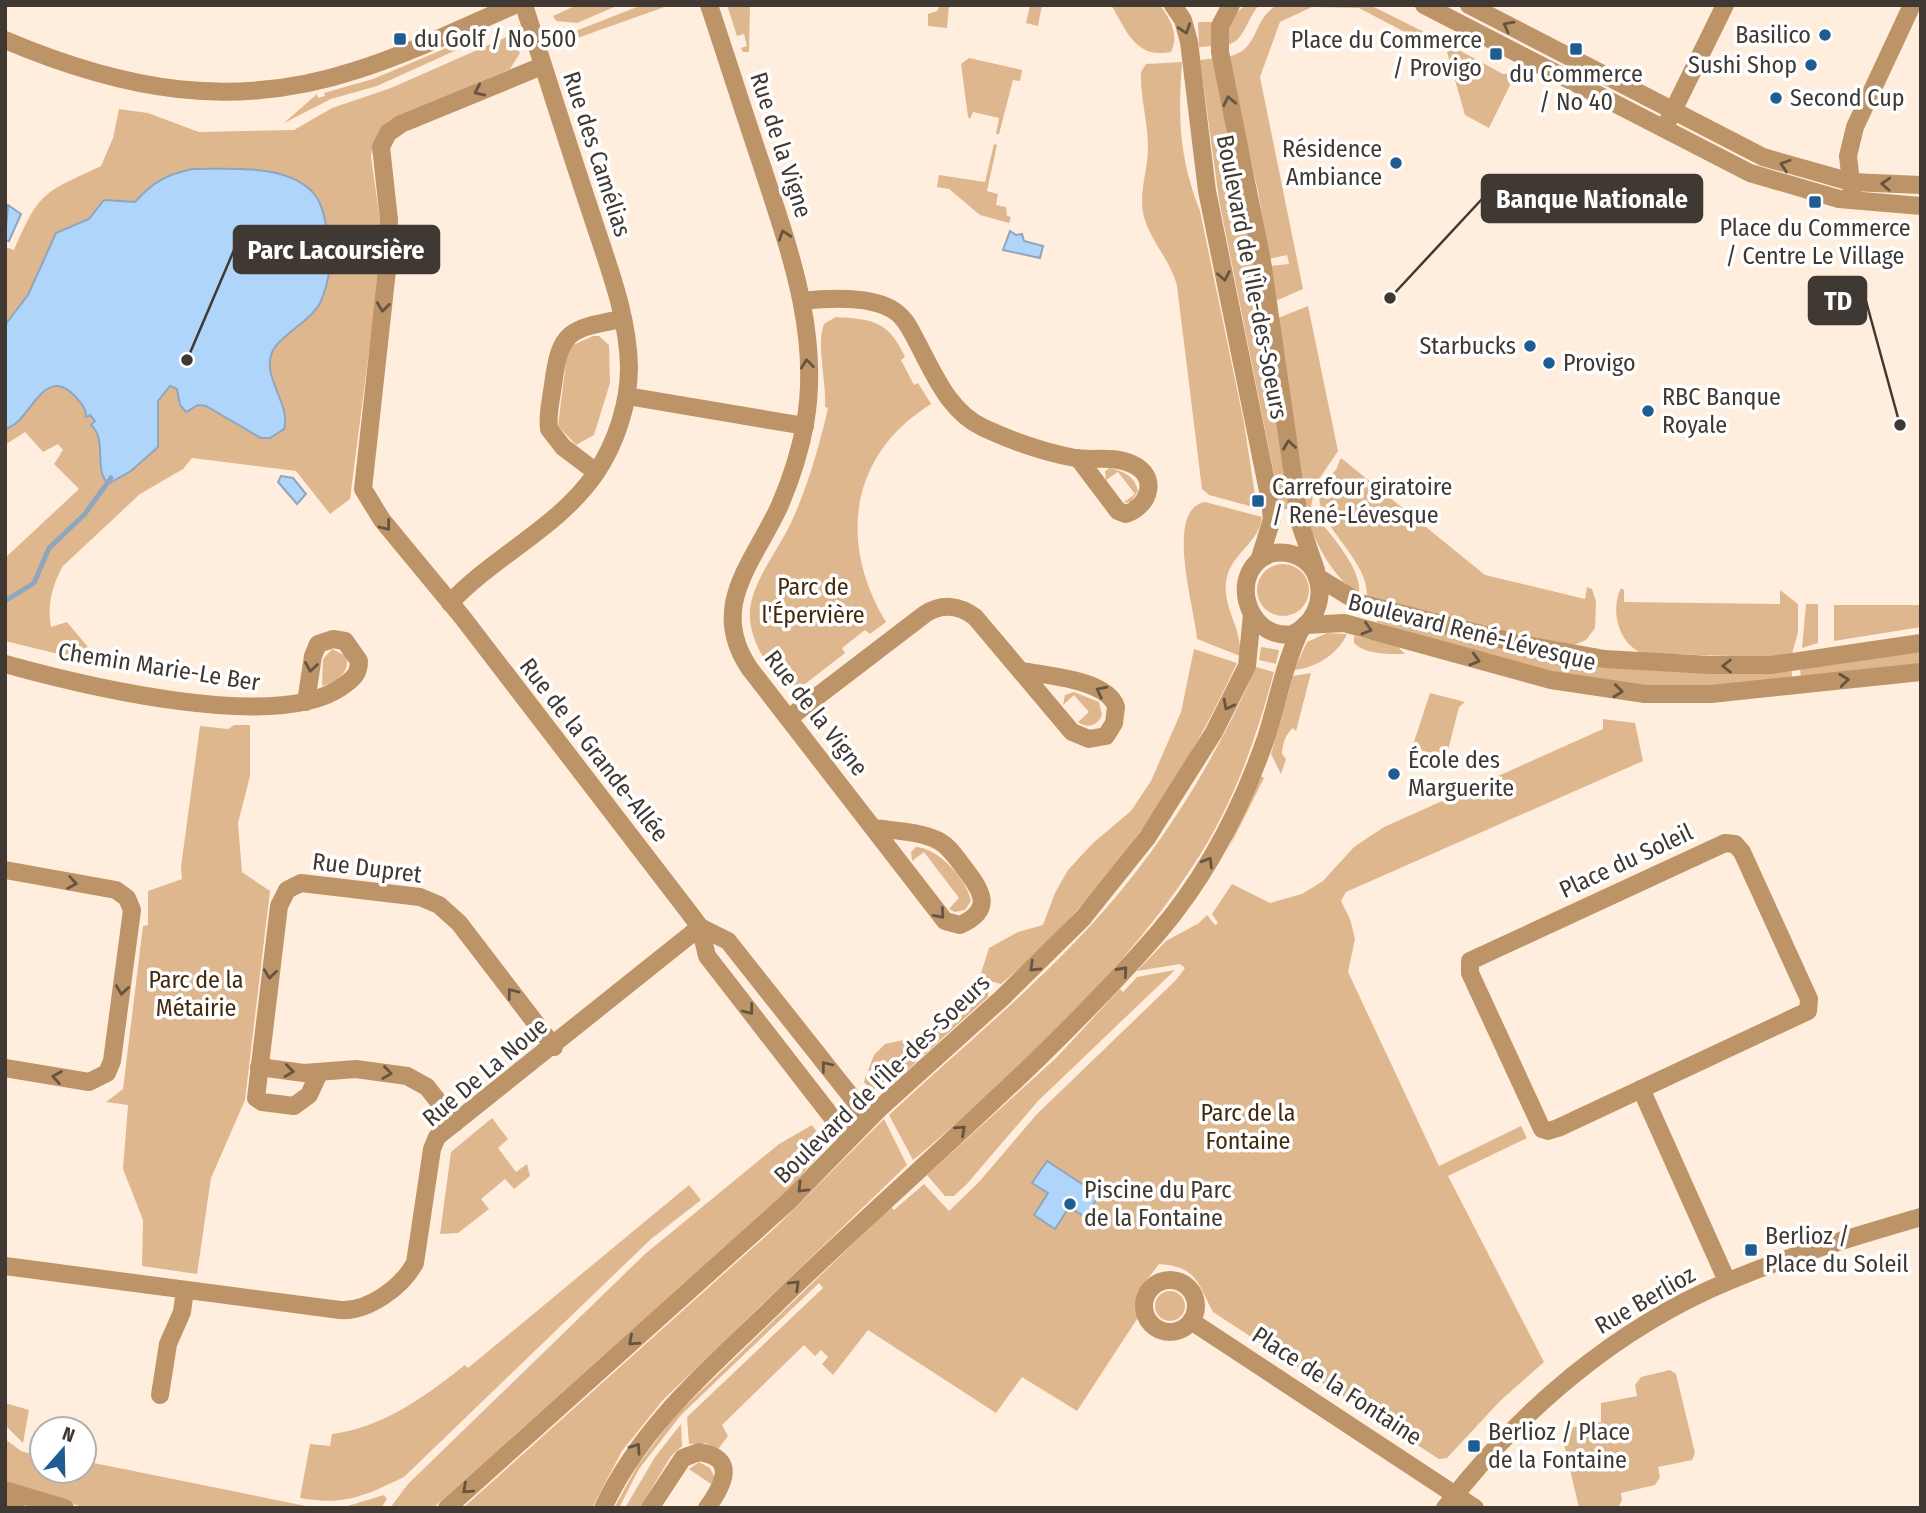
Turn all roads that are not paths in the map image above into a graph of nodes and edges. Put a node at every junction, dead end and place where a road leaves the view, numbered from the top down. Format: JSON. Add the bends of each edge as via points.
{"nodes":[{"id":1,"x":515,"y":5,"type":"edge"},
{"id":2,"x":524,"y":5,"type":"edge"},
{"id":3,"x":709,"y":5,"type":"edge"},
{"id":4,"x":1173,"y":5,"type":"edge"},
{"id":5,"x":1231,"y":5,"type":"edge"},
{"id":6,"x":1424,"y":5,"type":"edge"},
{"id":7,"x":1467,"y":5,"type":"edge"},
{"id":8,"x":1725,"y":5,"type":"edge"},
{"id":9,"x":1912,"y":5,"type":"edge"},
{"id":10,"x":1455,"y":22,"type":"junction"},
{"id":11,"x":5,"y":40,"type":"edge"},
{"id":12,"x":542,"y":66,"type":"junction"},
{"id":13,"x":1673,"y":113,"type":"junction"},
{"id":14,"x":1664,"y":131,"type":"junction"},
{"id":15,"x":1851,"y":181,"type":"junction"},
{"id":16,"x":1921,"y":185,"type":"edge"},
{"id":17,"x":1854,"y":202,"type":"junction"},
{"id":18,"x":1921,"y":206,"type":"edge"},
{"id":19,"x":802,"y":301,"type":"junction"},
{"id":20,"x":622,"y":319,"type":"junction"},
{"id":21,"x":627,"y":397,"type":"junction"},
{"id":22,"x":805,"y":426,"type":"junction"},
{"id":23,"x":1078,"y":458,"type":"dead end"},
{"id":24,"x":596,"y":472,"type":"junction"},
{"id":25,"x":1260,"y":558,"type":"junction"},
{"id":26,"x":1317,"y":574,"type":"junction"},
{"id":27,"x":450,"y":603,"type":"junction"},
{"id":28,"x":1252,"y":614,"type":"junction"},
{"id":29,"x":1303,"y":627,"type":"junction"},
{"id":30,"x":1921,"y":643,"type":"edge"},
{"id":31,"x":5,"y":664,"type":"edge"},
{"id":32,"x":1021,"y":671,"type":"junction"},
{"id":33,"x":1921,"y":672,"type":"edge"},
{"id":34,"x":306,"y":702,"type":"dead end"},
{"id":35,"x":789,"y":718,"type":"junction"},
{"id":36,"x":874,"y":828,"type":"junction"},
{"id":37,"x":5,"y":870,"type":"edge"},
{"id":38,"x":700,"y":927,"type":"junction"},
{"id":39,"x":554,"y":1047,"type":"junction"},
{"id":40,"x":259,"y":1067,"type":"junction"},
{"id":41,"x":5,"y":1068,"type":"edge"},
{"id":42,"x":319,"y":1073,"type":"junction"},
{"id":43,"x":1641,"y":1089,"type":"junction"},
{"id":44,"x":869,"y":1119,"type":"junction"},
{"id":45,"x":455,"y":1123,"type":"junction"},
{"id":46,"x":849,"y":1139,"type":"junction"},
{"id":47,"x":1921,"y":1217,"type":"edge"},
{"id":48,"x":5,"y":1266,"type":"edge"},
{"id":49,"x":1727,"y":1281,"type":"junction"},
{"id":50,"x":185,"y":1290,"type":"junction"},
{"id":51,"x":1191,"y":1321,"type":"dead end"},
{"id":52,"x":160,"y":1395,"type":"dead end"},
{"id":53,"x":5,"y":1490,"type":"edge"},
{"id":54,"x":1451,"y":1501,"type":"edge"},
{"id":55,"x":5,"y":1503,"type":"edge"},
{"id":56,"x":16,"y":1508,"type":"edge"},
{"id":57,"x":65,"y":1508,"type":"edge"},
{"id":58,"x":447,"y":1508,"type":"edge"},
{"id":59,"x":603,"y":1508,"type":"edge"},
{"id":60,"x":650,"y":1508,"type":"edge"},
{"id":61,"x":707,"y":1508,"type":"edge"},
{"id":62,"x":1475,"y":1508,"type":"edge"}],
"edges":[{"from":1,"to":11,"type":"street","via":[[354,71],[250,92],[197,92],[131,82],[67,65]]},
{"from":2,"to":12,"type":"street","name":"Rue des Camélias"},
{"from":19,"to":3,"type":"street","name":"Rue de la Vigne","one_way":true},
{"from":4,"to":25,"type":"street","name":"Boulevard de l'Île-des-Soeurs","one_way":true,"via":[[1188,33],[1207,191],[1270,501],[1272,519]]},
{"from":26,"to":5,"type":"street","name":"Boulevard de l'Île-des-Soeurs","one_way":true,"via":[[1300,524],[1262,261],[1220,52],[1220,26]]},
{"from":6,"to":10,"type":"street"},
{"from":7,"to":10,"type":"street"},
{"from":13,"to":7,"type":"street","one_way":true},
{"from":8,"to":13,"type":"street"},
{"from":9,"to":15,"type":"street","via":[[1858,117],[1848,156]]},
{"from":10,"to":14,"type":"street"},
{"from":12,"to":20,"type":"street","name":"Rue des Camélias"},
{"from":12,"to":27,"type":"street","name":"Rue de la Grande-Allée","one_way":true,"via":[[394,128],[382,147],[388,261],[363,489],[372,508]]},
{"from":13,"to":14,"type":"street"},
{"from":15,"to":13,"type":"street","one_way":true,"via":[[1778,163]]},
{"from":14,"to":17,"type":"street","via":[[1762,178]]},
{"from":16,"to":15,"type":"street","one_way":true},
{"from":15,"to":17,"type":"street"},
{"from":17,"to":18,"type":"street"},
{"from":22,"to":19,"type":"street","name":"Rue de la Vigne","one_way":true,"via":[[809,388]]},
{"from":19,"to":23,"type":"street","via":[[841,300],[892,310],[905,321],[948,398],[967,418],[1012,439]]},
{"from":20,"to":21,"type":"street","name":"Rue des Camélias","via":[[628,355]]},
{"from":20,"to":24,"type":"street","via":[[571,334],[556,356],[549,429],[563,447]]},
{"from":21,"to":22,"type":"street"},
{"from":21,"to":24,"type":"street","name":"Rue des Camélias","via":[[612,443]]},
{"from":22,"to":35,"type":"street","name":"Rue de la Vigne","via":[[786,491],[737,588],[732,611],[739,652]]},
{"from":24,"to":27,"type":"street","name":"Rue des Camélias","via":[[558,515]]},
{"from":25,"to":26,"type":"street","via":[[1279,552],[1294,554]]},
{"from":25,"to":28,"type":"street","via":[[1244,583]]},
{"from":26,"to":29,"type":"street","via":[[1319,601]]},
{"from":30,"to":26,"type":"street","name":"Boulevard René-Lévesque","one_way":true,"via":[[1772,665],[1605,659],[1541,649],[1360,603]]},
{"from":27,"to":38,"type":"street","name":"Rue de la Grande-Allée"},
{"from":28,"to":29,"type":"street","via":[[1264,627],[1280,634],[1293,634]]},
{"from":28,"to":44,"type":"street","name":"Boulevard de l'Île-des-Soeurs","one_way":true,"via":[[1249,658],[1236,689],[1192,771],[1139,850],[1048,953]]},
{"from":29,"to":33,"type":"street","name":"Boulevard René-Lévesque","one_way":true,"via":[[1344,623],[1551,680],[1644,694],[1729,693]]},
{"from":59,"to":29,"type":"street","one_way":true,"via":[[636,1448],[672,1404],[859,1222],[1066,1034],[1170,918],[1236,810],[1265,739],[1286,662]]},
{"from":31,"to":34,"type":"street","name":"Chemin Marie-Le Ber","via":[[69,681],[230,707]]},
{"from":32,"to":32,"type":"street","one_way":true,"via":[[1072,732],[1096,739],[1111,729],[1116,707],[1106,692]]},
{"from":32,"to":35,"type":"street","via":[[975,617],[959,608],[942,607],[925,614]]},
{"from":35,"to":36,"type":"street","name":"Rue de la Vigne"},
{"from":36,"to":36,"type":"street","name":"Rue de la Vigne","one_way":true,"via":[[945,921],[960,925],[978,911],[981,890],[944,845],[917,834]]},
{"from":37,"to":41,"type":"street","one_way":true,"via":[[117,890],[132,910],[107,1073],[89,1082]]},
{"from":38,"to":39,"type":"street","name":"Rue De La Noue"},
{"from":44,"to":38,"type":"street","name":"Rue de la Grande-Allée","one_way":true,"via":[[728,941]]},
{"from":38,"to":46,"type":"street","name":"Rue de la Grande-Allée","one_way":true,"via":[[707,956]]},
{"from":39,"to":40,"type":"street","name":"Rue Dupret","one_way":true,"via":[[459,923],[439,905],[420,897],[306,883],[288,890],[279,903]]},
{"from":39,"to":45,"type":"street","name":"Rue De La Noue"},
{"from":40,"to":42,"type":"street","one_way":true},
{"from":40,"to":42,"type":"street","name":"Rue Dupret","via":[[257,1100],[288,1107],[309,1096]]},
{"from":42,"to":45,"type":"street","one_way":true,"via":[[356,1069],[413,1078],[427,1087]]},
{"from":43,"to":43,"type":"street","name":"Place du Soleil","via":[[1803,1015],[1809,1008],[1809,999],[1740,849],[1732,843],[1708,850],[1469,964],[1542,1129],[1552,1131]]},
{"from":43,"to":49,"type":"street"},
{"from":44,"to":46,"type":"street","name":"Boulevard de l'Île-des-Soeurs"},
{"from":45,"to":50,"type":"street","name":"Rue De La Noue","via":[[433,1145],[415,1263],[406,1277],[369,1305],[346,1311]]},
{"from":46,"to":58,"type":"street","name":"Boulevard de l'Île-des-Soeurs","one_way":true,"via":[[788,1202]]},
{"from":47,"to":49,"type":"street","name":"Rue Berlioz"},
{"from":48,"to":50,"type":"street","name":"Rue De La Noue"},
{"from":49,"to":54,"type":"street","name":"Rue Berlioz","via":[[1643,1327],[1579,1370],[1520,1423]]},
{"from":50,"to":52,"type":"street","via":[[182,1312],[168,1341]]},
{"from":51,"to":54,"type":"street","name":"Place de la Fontaine"},
{"from":53,"to":57,"type":"street"},
{"from":54,"to":62,"type":"street","name":"Place de la Fontaine"},
{"from":55,"to":56,"type":"street"},
{"from":60,"to":61,"type":"street","via":[[683,1458],[699,1452],[717,1461],[725,1475]]}]}
